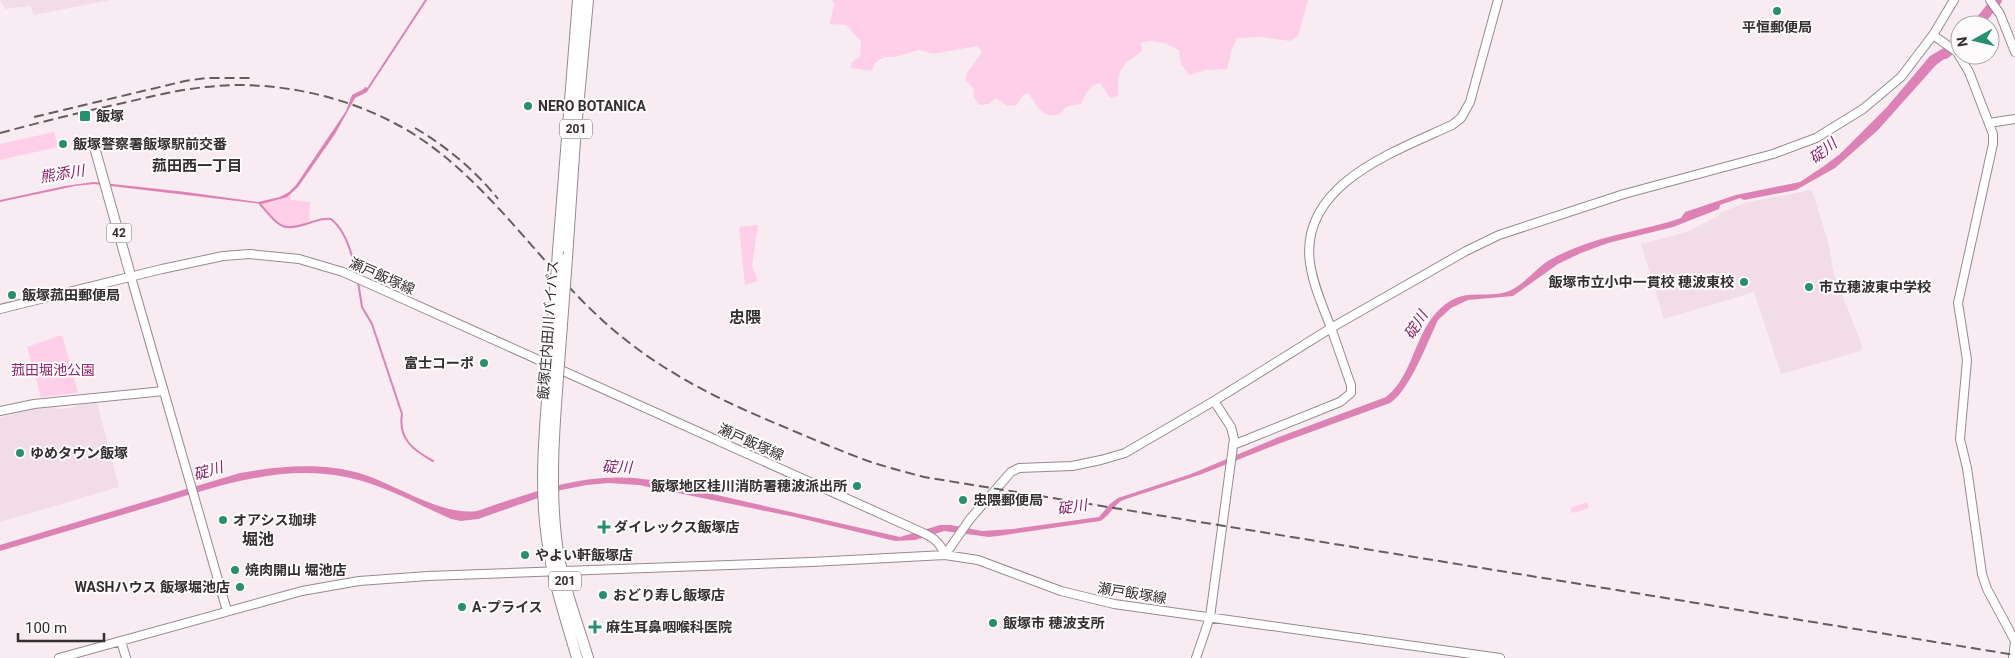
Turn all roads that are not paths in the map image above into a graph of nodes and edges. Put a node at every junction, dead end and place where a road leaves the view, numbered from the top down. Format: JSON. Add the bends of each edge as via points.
{"nodes":[{"id":1,"x":578,"y":0,"type":"edge"},
{"id":2,"x":588,"y":0,"type":"edge"},
{"id":3,"x":1498,"y":0,"type":"edge"},
{"id":4,"x":1954,"y":0,"type":"edge"},
{"id":5,"x":1990,"y":0,"type":"edge"},
{"id":6,"x":1933,"y":36,"type":"junction"},
{"id":7,"x":2015,"y":52,"type":"edge"},
{"id":8,"x":2015,"y":119,"type":"edge"},
{"id":9,"x":1989,"y":123,"type":"junction"},
{"id":10,"x":93,"y":142,"type":"dead end"},
{"id":11,"x":131,"y":277,"type":"junction"},
{"id":12,"x":0,"y":309,"type":"edge"},
{"id":13,"x":1331,"y":328,"type":"junction"},
{"id":14,"x":554,"y":375,"type":"junction"},
{"id":15,"x":164,"y":391,"type":"junction"},
{"id":16,"x":1214,"y":401,"type":"junction"},
{"id":17,"x":0,"y":411,"type":"edge"},
{"id":18,"x":1233,"y":445,"type":"junction"},
{"id":19,"x":945,"y":555,"type":"junction"},
{"id":20,"x":557,"y":571,"type":"junction"},
{"id":21,"x":227,"y":611,"type":"junction"},
{"id":22,"x":1210,"y":617,"type":"junction"},
{"id":23,"x":121,"y":640,"type":"junction"},
{"id":24,"x":59,"y":658,"type":"edge"},
{"id":25,"x":126,"y":658,"type":"edge"},
{"id":26,"x":577,"y":658,"type":"edge"},
{"id":27,"x":588,"y":658,"type":"edge"},
{"id":28,"x":1196,"y":658,"type":"edge"},
{"id":29,"x":1500,"y":658,"type":"edge"},
{"id":30,"x":2013,"y":658,"type":"edge"}],
"edges":[{"from":1,"to":14,"type":"highway","name":"飯塚庄内田川バイパス","number":"201","bridge":true,"via":[[558,250]]},
{"from":2,"to":14,"type":"highway","name":"飯塚庄内田川バイパス","number":"201","bridge":true},
{"from":3,"to":13,"type":"street","via":[[1470,102],[1461,118],[1369,164],[1337,191],[1316,220],[1310,243],[1310,264]]},
{"from":4,"to":6,"type":"street"},
{"from":5,"to":7,"type":"street","via":[[2000,14]]},
{"from":6,"to":9,"type":"street","via":[[1957,52],[1969,72]]},
{"from":6,"to":13,"type":"street","via":[[1916,60],[1881,94],[1816,138],[1772,154],[1624,194],[1499,235]]},
{"from":8,"to":9,"type":"street"},
{"from":9,"to":30,"type":"street","via":[[1992,144],[1958,303],[1967,360],[1960,439],[1982,574],[2015,640]]},
{"from":10,"to":11,"type":"main road","number":"42"},
{"from":11,"to":12,"type":"street","name":"瀬戸飯塚線"},
{"from":11,"to":15,"type":"street"},
{"from":11,"to":19,"type":"street","name":"瀬戸飯塚線","via":[[207,259],[250,254],[299,259],[354,277],[935,538]]},
{"from":13,"to":16,"type":"street"},
{"from":13,"to":18,"type":"street","via":[[1351,393],[1346,398]]},
{"from":14,"to":20,"type":"highway","name":"飯塚庄内田川バイパス","number":"201","via":[[547,476]]},
{"from":15,"to":17,"type":"street","via":[[34,404]]},
{"from":15,"to":21,"type":"street"},
{"from":16,"to":18,"type":"street","via":[[1231,427]]},
{"from":16,"to":19,"type":"street","via":[[1125,453],[1072,466],[1019,468],[1011,472],[970,519]]},
{"from":18,"to":22,"type":"street"},
{"from":19,"to":20,"type":"street"},
{"from":19,"to":22,"type":"street","name":"瀬戸飯塚線","via":[[978,560],[1086,598]]},
{"from":20,"to":21,"type":"street","via":[[360,581],[302,591]]},
{"from":20,"to":26,"type":"highway","name":"飯塚庄内田川バイパス","number":"201"},
{"from":20,"to":27,"type":"highway","name":"飯塚庄内田川バイパス","number":"201"},
{"from":21,"to":23,"type":"street"},
{"from":22,"to":28,"type":"street"},
{"from":22,"to":29,"type":"street","name":"瀬戸飯塚線"},
{"from":23,"to":24,"type":"street"},
{"from":23,"to":25,"type":"street"}]}
